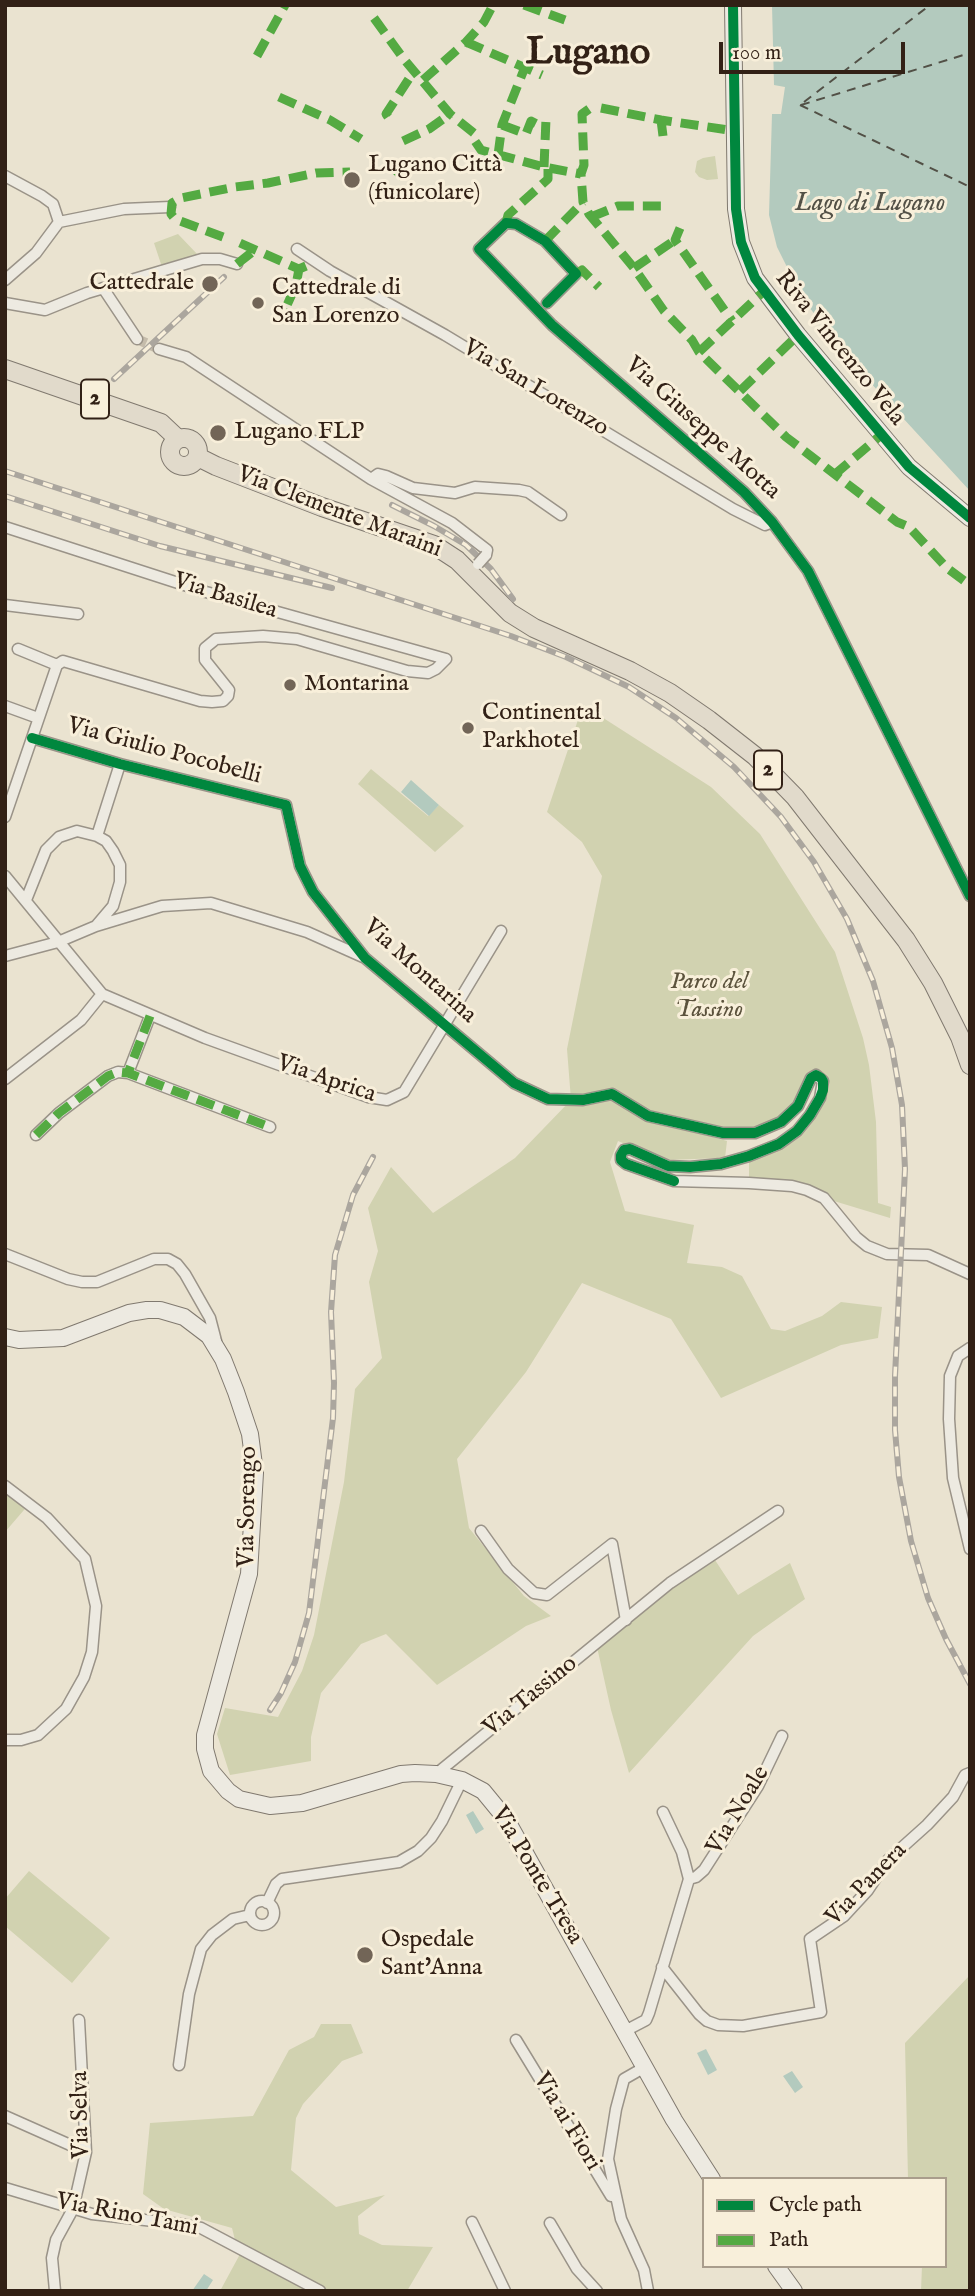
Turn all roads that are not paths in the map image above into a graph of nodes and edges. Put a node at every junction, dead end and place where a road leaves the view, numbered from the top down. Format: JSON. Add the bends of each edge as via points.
{"nodes":[{"id":1,"x":733,"y":5,"type":"edge"},
{"id":2,"x":5,"y":176,"type":"edge"},
{"id":3,"x":170,"y":207,"type":"dead end"},
{"id":4,"x":59,"y":222,"type":"junction"},
{"id":5,"x":297,"y":249,"type":"dead end"},
{"id":6,"x":237,"y":264,"type":"dead end"},
{"id":7,"x":5,"y":280,"type":"edge"},
{"id":8,"x":103,"y":288,"type":"junction"},
{"id":9,"x":5,"y":303,"type":"edge"},
{"id":10,"x":547,"y":303,"type":"dead end"},
{"id":11,"x":137,"y":339,"type":"tunnel mouth"},
{"id":12,"x":159,"y":349,"type":"tunnel mouth"},
{"id":13,"x":5,"y":369,"type":"edge"},
{"id":14,"x":371,"y":478,"type":"junction"},
{"id":15,"x":561,"y":515,"type":"dead end"},
{"id":16,"x":970,"y":518,"type":"edge"},
{"id":17,"x":772,"y":522,"type":"junction"},
{"id":18,"x":5,"y":527,"type":"edge"},
{"id":19,"x":474,"y":568,"type":"junction"},
{"id":20,"x":5,"y":605,"type":"edge"},
{"id":21,"x":78,"y":614,"type":"dead end"},
{"id":22,"x":18,"y":649,"type":"dead end"},
{"id":23,"x":57,"y":665,"type":"junction"},
{"id":24,"x":5,"y":706,"type":"edge"},
{"id":25,"x":38,"y":718,"type":"junction"},
{"id":26,"x":32,"y":738,"type":"junction"},
{"id":27,"x":120,"y":764,"type":"junction"},
{"id":28,"x":286,"y":805,"type":"joint"},
{"id":29,"x":5,"y":817,"type":"edge"},
{"id":30,"x":97,"y":836,"type":"junction"},
{"id":31,"x":5,"y":876,"type":"edge"},
{"id":32,"x":970,"y":896,"type":"edge"},
{"id":33,"x":26,"y":900,"type":"junction"},
{"id":34,"x":96,"y":926,"type":"junction"},
{"id":35,"x":500,"y":931,"type":"dead end"},
{"id":36,"x":58,"y":942,"type":"junction"},
{"id":37,"x":5,"y":956,"type":"edge"},
{"id":38,"x":365,"y":957,"type":"junction"},
{"id":39,"x":102,"y":994,"type":"junction"},
{"id":40,"x":150,"y":1016,"type":"junction"},
{"id":41,"x":445,"y":1026,"type":"junction"},
{"id":42,"x":964,"y":1033,"type":"edge"},
{"id":43,"x":970,"y":1065,"type":"edge"},
{"id":44,"x":128,"y":1073,"type":"junction"},
{"id":45,"x":5,"y":1079,"type":"edge"},
{"id":46,"x":270,"y":1127,"type":"dead end"},
{"id":47,"x":36,"y":1135,"type":"dead end"},
{"id":48,"x":5,"y":1254,"type":"edge"},
{"id":49,"x":970,"y":1274,"type":"edge"},
{"id":50,"x":5,"y":1337,"type":"edge"},
{"id":51,"x":218,"y":1348,"type":"junction"},
{"id":52,"x":970,"y":1348,"type":"edge"},
{"id":53,"x":5,"y":1486,"type":"edge"},
{"id":54,"x":778,"y":1511,"type":"dead end"},
{"id":55,"x":481,"y":1531,"type":"dead end"},
{"id":56,"x":970,"y":1549,"type":"edge"},
{"id":57,"x":625,"y":1620,"type":"junction"},
{"id":58,"x":228,"y":1649,"type":"joint"},
{"id":59,"x":782,"y":1736,"type":"dead end"},
{"id":60,"x":5,"y":1740,"type":"edge"},
{"id":61,"x":970,"y":1773,"type":"edge"},
{"id":62,"x":436,"y":1774,"type":"junction"},
{"id":63,"x":462,"y":1780,"type":"junction"},
{"id":64,"x":663,"y":1812,"type":"dead end"},
{"id":65,"x":689,"y":1879,"type":"junction"},
{"id":66,"x":267,"y":1903,"type":"junction"},
{"id":67,"x":250,"y":1915,"type":"junction"},
{"id":68,"x":662,"y":1967,"type":"junction"},
{"id":69,"x":79,"y":2020,"type":"dead end"},
{"id":70,"x":625,"y":2031,"type":"junction"},
{"id":71,"x":516,"y":2040,"type":"dead end"},
{"id":72,"x":179,"y":2065,"type":"dead end"},
{"id":73,"x":645,"y":2067,"type":"junction"},
{"id":74,"x":5,"y":2116,"type":"edge"},
{"id":75,"x":86,"y":2152,"type":"junction"},
{"id":76,"x":711,"y":2177,"type":"edge"},
{"id":77,"x":5,"y":2188,"type":"edge"},
{"id":78,"x":617,"y":2205,"type":"junction"},
{"id":79,"x":73,"y":2209,"type":"junction"},
{"id":80,"x":472,"y":2222,"type":"dead end"},
{"id":81,"x":551,"y":2223,"type":"dead end"},
{"id":82,"x":777,"y":2268,"type":"edge"},
{"id":83,"x":55,"y":2291,"type":"edge"},
{"id":84,"x":320,"y":2291,"type":"edge"},
{"id":85,"x":505,"y":2291,"type":"edge"},
{"id":86,"x":597,"y":2291,"type":"edge"},
{"id":87,"x":648,"y":2291,"type":"edge"},
{"id":88,"x":794,"y":2291,"type":"edge"}],
"edges":[{"from":1,"to":16,"type":"main road","name":"Riva Vincenzo Vela","via":[[736,209],[751,268],[773,302],[881,435],[929,486]]},
{"from":2,"to":4,"type":"street","via":[[53,204]]},
{"from":3,"to":4,"type":"street","via":[[124,209]]},
{"from":4,"to":7,"type":"street","via":[[36,253]]},
{"from":5,"to":17,"type":"street","name":"Via San Lorenzo","via":[[733,509],[765,525]]},
{"from":6,"to":8,"type":"street","via":[[203,256]]},
{"from":8,"to":9,"type":"street","via":[[45,310]]},
{"from":8,"to":11,"type":"street"},
{"from":10,"to":17,"type":"street","name":"Via Giuseppe Motta","via":[[576,274],[545,241],[506,223],[479,249],[548,321],[744,492]]},
{"from":12,"to":14,"type":"street","via":[[186,357]]},
{"from":13,"to":19,"type":"main road","name":"Via Clemente Maraini","number":"2","via":[[161,423],[178,439],[170,452],[174,463],[190,466],[198,457],[422,540]]},
{"from":14,"to":15,"type":"street","via":[[377,474],[413,488],[455,493],[475,487],[519,490]]},
{"from":14,"to":19,"type":"street","bridge":true,"via":[[452,523],[487,550]]},
{"from":17,"to":32,"type":"street","name":"Via Giuseppe Motta","via":[[808,571]]},
{"from":18,"to":23,"type":"street","name":"Via Basilea","via":[[206,592],[446,659],[428,673],[297,639],[216,639],[205,648],[205,660],[229,690],[223,701],[200,701],[63,661]]},
{"from":19,"to":42,"type":"main road","name":"Via Clemente Maraini","number":"2","via":[[510,613],[666,691],[755,756],[796,797],[906,940]]},
{"from":20,"to":21,"type":"street"},
{"from":22,"to":23,"type":"street"},
{"from":23,"to":25,"type":"street"},
{"from":24,"to":25,"type":"street"},
{"from":25,"to":26,"type":"street"},
{"from":26,"to":27,"type":"street","name":"Via Giulio Pocobelli"},
{"from":26,"to":29,"type":"street"},
{"from":27,"to":28,"type":"street","name":"Via Giulio Pocobelli"},
{"from":27,"to":30,"type":"street"},
{"from":28,"to":38,"type":"street","name":"Via Montarina","via":[[300,866],[313,892]]},
{"from":30,"to":33,"type":"street","via":[[77,831],[59,837],[46,850]]},
{"from":30,"to":34,"type":"street","via":[[113,851],[121,882],[113,906]]},
{"from":31,"to":33,"type":"street"},
{"from":33,"to":36,"type":"street"},
{"from":34,"to":36,"type":"street"},
{"from":34,"to":38,"type":"street","via":[[162,906],[211,903],[307,932]]},
{"from":35,"to":41,"type":"street","name":"Via Aprica"},
{"from":36,"to":37,"type":"street"},
{"from":36,"to":39,"type":"street"},
{"from":38,"to":41,"type":"street","name":"Via Montarina"},
{"from":39,"to":40,"type":"street","name":"Via Aprica"},
{"from":39,"to":45,"type":"street","via":[[82,1020]]},
{"from":40,"to":41,"type":"street","name":"Via Aprica","via":[[368,1097],[387,1100],[404,1092]]},
{"from":40,"to":44,"type":"street"},
{"from":41,"to":49,"type":"street","name":"Via Montarina","via":[[514,1083],[548,1099],[583,1100],[612,1094],[648,1116],[723,1133],[755,1133],[781,1122],[798,1106],[811,1077],[821,1077],[823,1090],[810,1115],[779,1144],[721,1164],[667,1166],[630,1149],[624,1150],[621,1160],[674,1181],[807,1190],[824,1198],[867,1246],[887,1254],[928,1255]]},
{"from":42,"to":43,"type":"main road","name":"Via Clemente Maraini","number":"2"},
{"from":44,"to":46,"type":"street"},
{"from":44,"to":47,"type":"street","via":[[108,1076]]},
{"from":48,"to":51,"type":"street","via":[[82,1282],[97,1282],[154,1259],[169,1259],[185,1274],[204,1307]]},
{"from":50,"to":51,"type":"main road","name":"Via Sorengo","via":[[63,1338],[130,1313],[160,1310],[192,1322]]},
{"from":51,"to":58,"type":"main road","name":"Via Sorengo","via":[[250,1434],[254,1473],[249,1574]]},
{"from":52,"to":56,"type":"street","via":[[958,1356],[950,1376],[949,1419],[953,1478]]},
{"from":53,"to":60,"type":"street","via":[[47,1518],[85,1559],[96,1606],[84,1677],[66,1709],[38,1735]]},
{"from":54,"to":57,"type":"street","name":"Via Tassino"},
{"from":55,"to":57,"type":"street","via":[[508,1569],[534,1593],[547,1595],[612,1544]]},
{"from":57,"to":62,"type":"street","name":"Via Tassino"},
{"from":58,"to":62,"type":"main road","name":"Via Ponte Tresa","via":[[205,1749],[216,1779],[239,1798],[285,1806],[401,1774]]},
{"from":59,"to":65,"type":"street","name":"Via Noale","via":[[758,1786],[704,1870]]},
{"from":61,"to":68,"type":"street","name":"Via Panera","via":[[927,1825],[888,1860],[844,1916],[810,1939],[821,2012],[743,2026],[718,2025],[699,2014]]},
{"from":62,"to":63,"type":"main road","name":"Via Ponte Tresa"},
{"from":63,"to":66,"type":"street","via":[[442,1821],[418,1851],[399,1861],[282,1879]]},
{"from":63,"to":70,"type":"main road","name":"Via Ponte Tresa","via":[[483,1791],[506,1819]]},
{"from":64,"to":65,"type":"street","name":"Via Noale"},
{"from":65,"to":68,"type":"street","name":"Via Noale"},
{"from":66,"to":67,"type":"street","via":[[253,1905]]},
{"from":66,"to":67,"type":"street","via":[[273,1912],[268,1923],[258,1924]]},
{"from":67,"to":72,"type":"street","via":[[233,1919],[201,1949]]},
{"from":68,"to":70,"type":"street","name":"Via Noale","via":[[646,2020]]},
{"from":69,"to":75,"type":"street","name":"Via Selva"},
{"from":70,"to":73,"type":"main road","name":"Via Ponte Tresa"},
{"from":71,"to":78,"type":"street","name":"Via ai Fiori"},
{"from":73,"to":76,"type":"main road","name":"Via Ponte Tresa"},
{"from":73,"to":78,"type":"street","via":[[624,2080],[616,2109],[608,2159]]},
{"from":74,"to":75,"type":"street"},
{"from":75,"to":79,"type":"street","name":"Via Selva"},
{"from":77,"to":79,"type":"street","name":"Via Rino Tami"},
{"from":78,"to":87,"type":"street"},
{"from":79,"to":83,"type":"street","name":"Via Selva","via":[[52,2258]]},
{"from":79,"to":84,"type":"street","name":"Via Rino Tami","via":[[201,2228]]},
{"from":80,"to":85,"type":"street"},
{"from":81,"to":86,"type":"street","via":[[577,2269]]},
{"from":82,"to":88,"type":"main road"}]}
